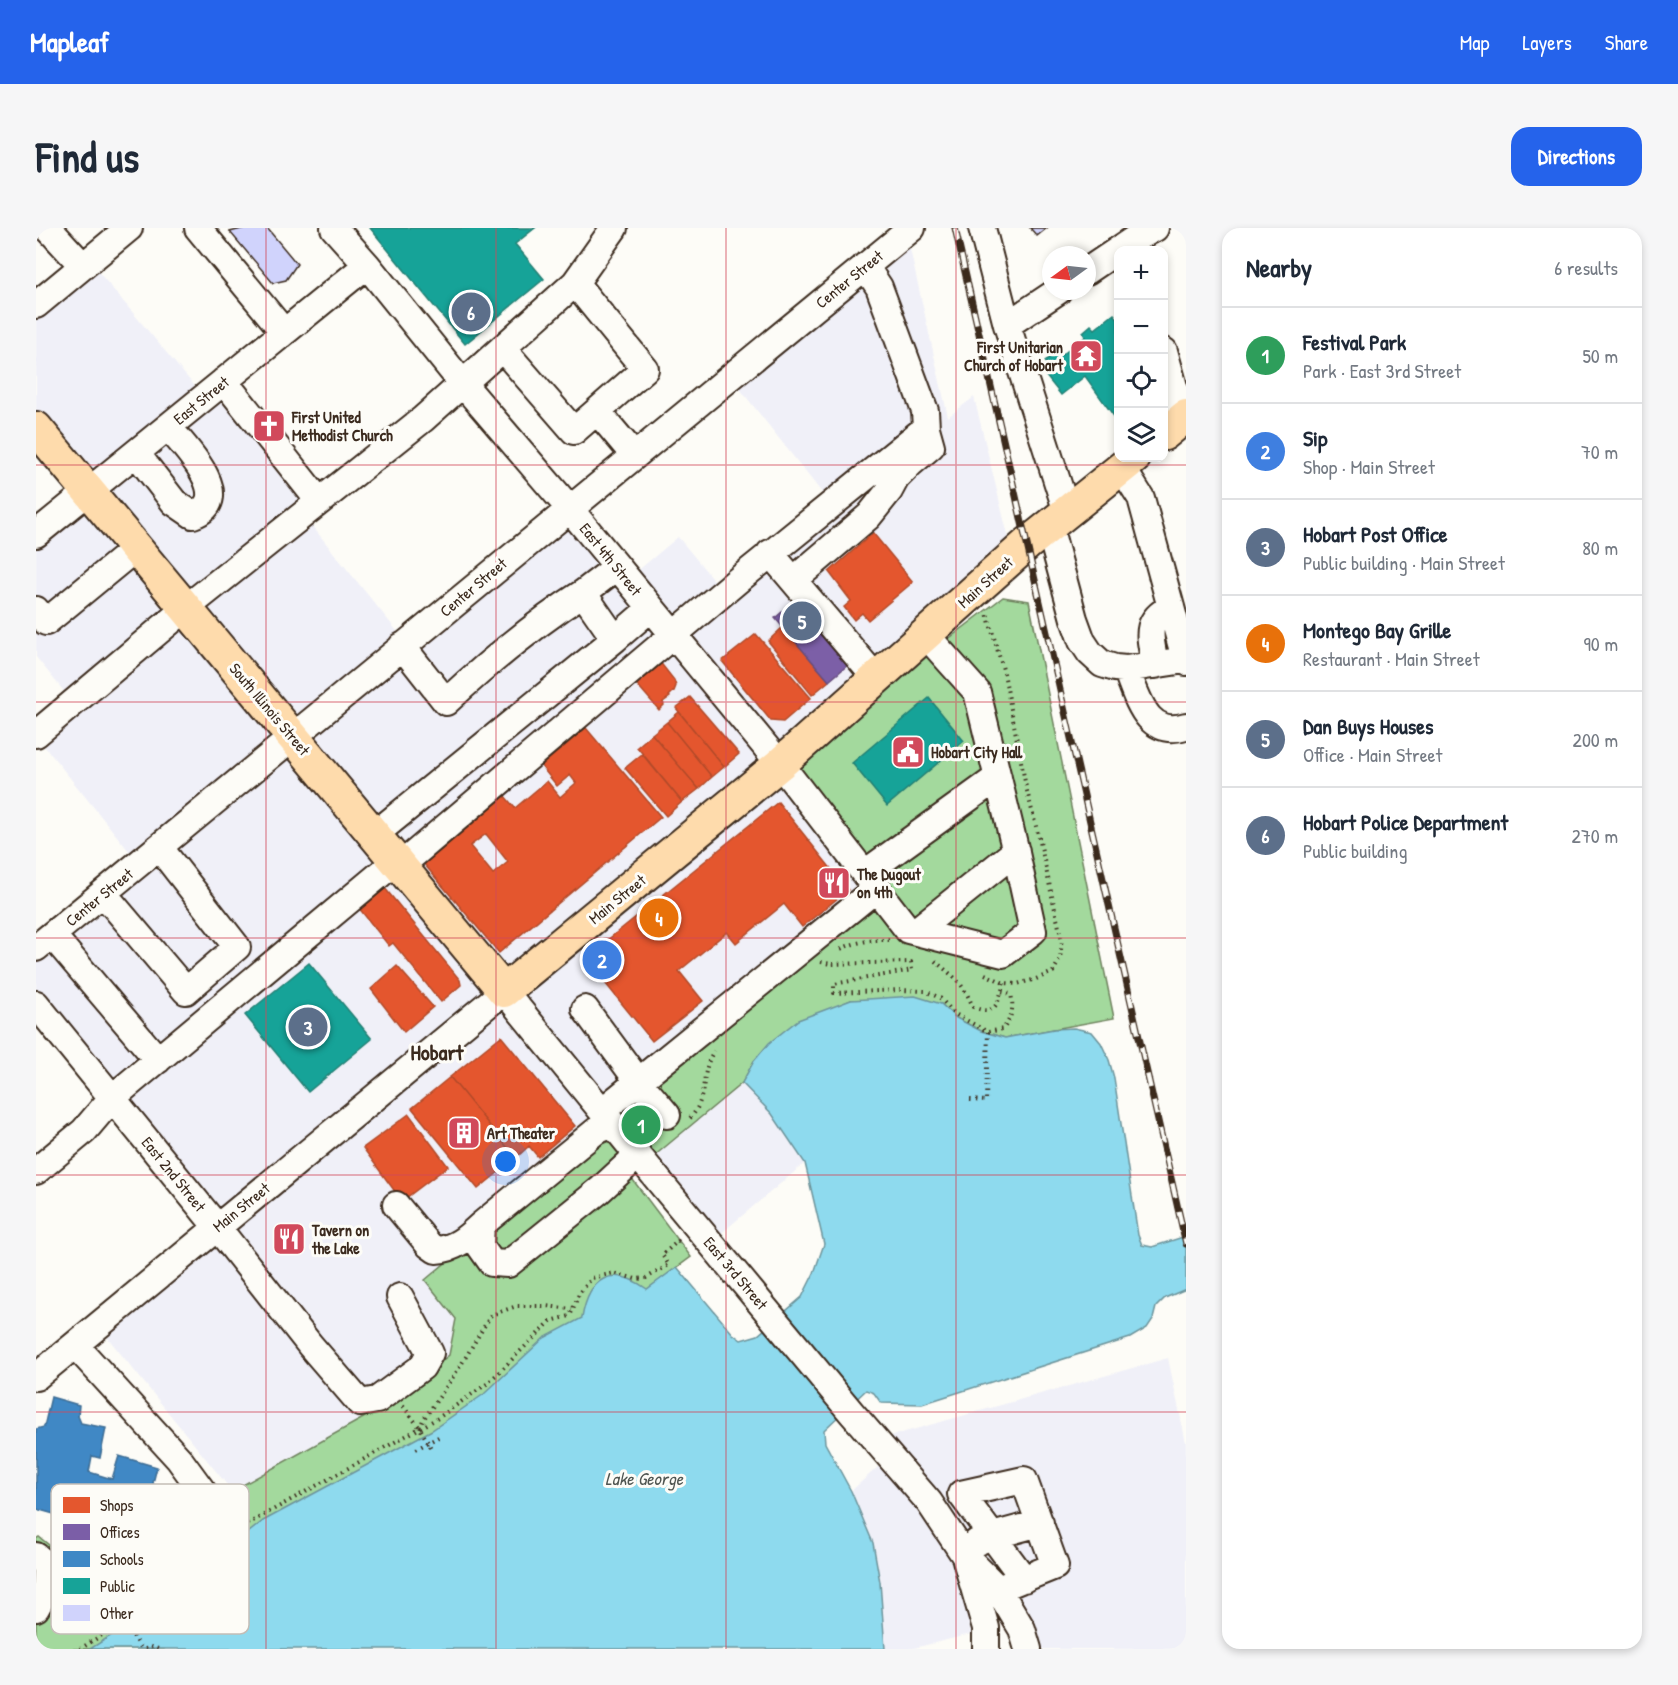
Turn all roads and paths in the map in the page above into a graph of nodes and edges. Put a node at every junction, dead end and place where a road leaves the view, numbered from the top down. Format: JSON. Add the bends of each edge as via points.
{"nodes":[{"id":1,"x":48,"y":228,"type":"edge"},
{"id":2,"x":129,"y":228,"type":"edge"},
{"id":3,"x":198,"y":228,"type":"edge"},
{"id":4,"x":334,"y":228,"type":"edge"},
{"id":5,"x":614,"y":228,"type":"edge"},
{"id":6,"x":912,"y":228,"type":"edge"},
{"id":7,"x":982,"y":228,"type":"edge"},
{"id":8,"x":1155,"y":228,"type":"edge"},
{"id":9,"x":1132,"y":240,"type":"edge"},
{"id":10,"x":367,"y":265,"type":"junction"},
{"id":11,"x":1096,"y":265,"type":"edge"},
{"id":12,"x":83,"y":266,"type":"junction"},
{"id":13,"x":865,"y":266,"type":"junction"},
{"id":14,"x":575,"y":283,"type":"junction"},
{"id":15,"x":1044,"y":300,"type":"edge"},
{"id":16,"x":36,"y":305,"type":"edge"},
{"id":17,"x":1007,"y":325,"type":"junction"},
{"id":18,"x":284,"y":332,"type":"junction"},
{"id":19,"x":502,"y":348,"type":"junction"},
{"id":20,"x":1165,"y":354,"type":"edge"},
{"id":21,"x":224,"y":381,"type":"junction"},
{"id":22,"x":463,"y":384,"type":"junction"},
{"id":23,"x":597,"y":411,"type":"junction"},
{"id":24,"x":1177,"y":423,"type":"edge"},
{"id":25,"x":168,"y":427,"type":"junction"},
{"id":26,"x":36,"y":428,"type":"edge"},
{"id":27,"x":926,"y":428,"type":"junction"},
{"id":28,"x":136,"y":453,"type":"junction"},
{"id":29,"x":634,"y":456,"type":"junction"},
{"id":30,"x":1128,"y":463,"type":"edge"},
{"id":31,"x":872,"y":471,"type":"junction"},
{"id":32,"x":89,"y":491,"type":"junction"},
{"id":33,"x":889,"y":491,"type":"junction"},
{"id":34,"x":319,"y":501,"type":"junction"},
{"id":35,"x":569,"y":508,"type":"junction"},
{"id":36,"x":1058,"y":519,"type":"junction"},
{"id":37,"x":36,"y":534,"type":"edge"},
{"id":38,"x":136,"y":548,"type":"junction"},
{"id":39,"x":775,"y":550,"type":"junction"},
{"id":40,"x":617,"y":567,"type":"junction"},
{"id":41,"x":802,"y":573,"type":"junction"},
{"id":42,"x":583,"y":593,"type":"junction"},
{"id":43,"x":1175,"y":600,"type":"edge"},
{"id":44,"x":186,"y":608,"type":"junction"},
{"id":45,"x":651,"y":608,"type":"junction"},
{"id":46,"x":36,"y":610,"type":"edge"},
{"id":47,"x":925,"y":634,"type":"junction"},
{"id":48,"x":674,"y":635,"type":"junction"},
{"id":49,"x":615,"y":639,"type":"junction"},
{"id":50,"x":402,"y":646,"type":"junction"},
{"id":51,"x":1186,"y":661,"type":"edge"},
{"id":52,"x":1155,"y":665,"type":"junction"},
{"id":53,"x":1126,"y":669,"type":"junction"},
{"id":54,"x":880,"y":674,"type":"junction"},
{"id":55,"x":1186,"y":726,"type":"edge"},
{"id":56,"x":36,"y":734,"type":"edge"},
{"id":57,"x":293,"y":737,"type":"junction"},
{"id":58,"x":780,"y":764,"type":"junction"},
{"id":59,"x":998,"y":777,"type":"junction"},
{"id":60,"x":374,"y":835,"type":"junction"},
{"id":61,"x":159,"y":847,"type":"junction"},
{"id":62,"x":1016,"y":851,"type":"junction"},
{"id":63,"x":398,"y":863,"type":"junction"},
{"id":64,"x":875,"y":886,"type":"junction"},
{"id":65,"x":103,"y":892,"type":"junction"},
{"id":66,"x":905,"y":936,"type":"junction"},
{"id":67,"x":44,"y":941,"type":"edge"},
{"id":68,"x":839,"y":950,"type":"dead end"},
{"id":69,"x":930,"y":957,"type":"dead end"},
{"id":70,"x":825,"y":958,"type":"dead end"},
{"id":71,"x":1004,"y":983,"type":"dead end"},
{"id":72,"x":504,"y":991,"type":"junction"},
{"id":73,"x":1001,"y":992,"type":"junction"},
{"id":74,"x":36,"y":1004,"type":"edge"},
{"id":75,"x":585,"y":1009,"type":"dead end"},
{"id":76,"x":988,"y":1032,"type":"junction"},
{"id":77,"x":717,"y":1048,"type":"dead end"},
{"id":78,"x":158,"y":1060,"type":"junction"},
{"id":79,"x":638,"y":1081,"type":"junction"},
{"id":80,"x":112,"y":1098,"type":"junction"},
{"id":81,"x":970,"y":1100,"type":"dead end"},
{"id":82,"x":607,"y":1117,"type":"junction"},
{"id":83,"x":676,"y":1119,"type":"joint"},
{"id":84,"x":638,"y":1155,"type":"junction"},
{"id":85,"x":36,"y":1171,"type":"edge"},
{"id":86,"x":396,"y":1205,"type":"dead end"},
{"id":87,"x":481,"y":1225,"type":"junction"},
{"id":88,"x":217,"y":1227,"type":"junction"},
{"id":89,"x":682,"y":1246,"type":"dead end"},
{"id":90,"x":400,"y":1297,"type":"dead end"},
{"id":91,"x":572,"y":1310,"type":"junction"},
{"id":92,"x":75,"y":1345,"type":"junction"},
{"id":93,"x":36,"y":1377,"type":"edge"},
{"id":94,"x":420,"y":1428,"type":"junction"},
{"id":95,"x":442,"y":1435,"type":"dead end"},
{"id":96,"x":428,"y":1443,"type":"junction"},
{"id":97,"x":416,"y":1449,"type":"dead end"},
{"id":98,"x":432,"y":1450,"type":"dead end"},
{"id":99,"x":197,"y":1484,"type":"edge"},
{"id":100,"x":249,"y":1523,"type":"edge"},
{"id":101,"x":1040,"y":1523,"type":"junction"},
{"id":102,"x":992,"y":1536,"type":"junction"},
{"id":103,"x":962,"y":1552,"type":"junction"},
{"id":104,"x":42,"y":1560,"type":"edge"},
{"id":105,"x":1024,"y":1579,"type":"junction"},
{"id":106,"x":998,"y":1589,"type":"junction"},
{"id":107,"x":36,"y":1608,"type":"edge"},
{"id":108,"x":103,"y":1634,"type":"edge"},
{"id":109,"x":132,"y":1634,"type":"edge"},
{"id":110,"x":80,"y":1649,"type":"edge"},
{"id":111,"x":143,"y":1649,"type":"edge"},
{"id":112,"x":158,"y":1649,"type":"edge"},
{"id":113,"x":986,"y":1649,"type":"edge"},
{"id":114,"x":1028,"y":1649,"type":"edge"}],
"edges":[{"from":1,"to":12,"type":"street"},
{"from":2,"to":12,"type":"street"},
{"from":3,"to":18,"type":"street"},
{"from":4,"to":10,"type":"street","name":"East 4th Street"},
{"from":5,"to":14,"type":"street"},
{"from":6,"to":13,"type":"street","name":"Center Street"},
{"from":7,"to":17,"type":"street"},
{"from":8,"to":9,"type":"street"},
{"from":9,"to":11,"type":"street"},
{"from":10,"to":18,"type":"street","name":"East Street"},
{"from":10,"to":22,"type":"street","name":"East 4th Street"},
{"from":12,"to":16,"type":"street"},
{"from":13,"to":27,"type":"street","via":[[879,287],[925,411]]},
{"from":13,"to":29,"type":"street","name":"Center Street"},
{"from":14,"to":19,"type":"street"},
{"from":14,"to":23,"type":"street","via":[[645,369]]},
{"from":15,"to":17,"type":"street"},
{"from":17,"to":36,"type":"street"},
{"from":18,"to":21,"type":"street","name":"East Street"},
{"from":19,"to":22,"type":"street"},
{"from":19,"to":23,"type":"street","via":[[574,431]]},
{"from":20,"to":24,"type":"street"},
{"from":21,"to":25,"type":"street","name":"East Street"},
{"from":21,"to":34,"type":"street"},
{"from":22,"to":34,"type":"street"},
{"from":22,"to":35,"type":"street","name":"East 4th Street"},
{"from":23,"to":29,"type":"street"},
{"from":25,"to":28,"type":"street","name":"East Street"},
{"from":25,"to":28,"type":"street","via":[[208,482],[210,495],[203,511],[193,515],[174,502]]},
{"from":26,"to":32,"type":"main road","name":"South Illinois Street"},
{"from":27,"to":31,"type":"street"},
{"from":27,"to":33,"type":"street","via":[[931,446],[910,463]]},
{"from":28,"to":32,"type":"street","name":"East Street"},
{"from":29,"to":35,"type":"street","name":"Center Street"},
{"from":30,"to":36,"type":"main road","name":"Main Street"},
{"from":30,"to":43,"type":"street"},
{"from":31,"to":33,"type":"street"},
{"from":31,"to":39,"type":"street"},
{"from":32,"to":37,"type":"street","name":"East Street"},
{"from":32,"to":38,"type":"main road","name":"South Illinois Street"},
{"from":33,"to":41,"type":"street","via":[[869,516]]},
{"from":34,"to":44,"type":"street"},
{"from":35,"to":40,"type":"street","name":"East 4th Street"},
{"from":35,"to":50,"type":"street","name":"Center Street"},
{"from":36,"to":47,"type":"main road","name":"Main Street"},
{"from":36,"to":53,"type":"street","via":[[1074,619],[1082,641],[1102,664]]},
{"from":38,"to":44,"type":"main road","name":"South Illinois Street"},
{"from":38,"to":46,"type":"street","via":[[46,622]]},
{"from":39,"to":41,"type":"street"},
{"from":39,"to":48,"type":"street"},
{"from":39,"to":54,"type":"street"},
{"from":40,"to":42,"type":"street"},
{"from":40,"to":45,"type":"street","name":"East 4th Street"},
{"from":41,"to":54,"type":"street"},
{"from":42,"to":49,"type":"street"},
{"from":42,"to":50,"type":"street","via":[[493,659],[446,702]]},
{"from":43,"to":51,"type":"street"},
{"from":43,"to":52,"type":"street","via":[[1151,626]]},
{"from":44,"to":56,"type":"street"},
{"from":44,"to":57,"type":"main road","name":"South Illinois Street"},
{"from":45,"to":48,"type":"street","name":"East 4th Street"},
{"from":45,"to":49,"type":"street"},
{"from":47,"to":54,"type":"main road","name":"Main Street"},
{"from":47,"to":59,"type":"street","via":[[977,692]]},
{"from":48,"to":58,"type":"street","name":"East 4th Street"},
{"from":48,"to":63,"type":"street"},
{"from":49,"to":60,"type":"street"},
{"from":50,"to":57,"type":"street","name":"Center Street"},
{"from":51,"to":52,"type":"street"},
{"from":52,"to":53,"type":"street"},
{"from":53,"to":55,"type":"street","via":[[1152,722],[1165,728]]},
{"from":54,"to":58,"type":"main road","name":"Main Street"},
{"from":57,"to":60,"type":"main road","name":"South Illinois Street"},
{"from":57,"to":61,"type":"street","name":"Center Street"},
{"from":58,"to":64,"type":"street","name":"East 4th Street"},
{"from":58,"to":72,"type":"main road","name":"Main Street"},
{"from":59,"to":62,"type":"street"},
{"from":59,"to":64,"type":"street"},
{"from":60,"to":63,"type":"main road","name":"South Illinois Street"},
{"from":61,"to":65,"type":"street","name":"Center Street"},
{"from":61,"to":65,"type":"street","via":[[237,947],[186,991]]},
{"from":62,"to":66,"type":"street"},
{"from":62,"to":66,"type":"street","via":[[1033,931],[1003,954]]},
{"from":63,"to":72,"type":"main road","name":"South Illinois Street"},
{"from":63,"to":78,"type":"street"},
{"from":64,"to":66,"type":"street","name":"East 4th Street","via":[[908,930]]},
{"from":64,"to":79,"type":"street"},
{"from":65,"to":67,"type":"street","name":"Center Street"},
{"from":66,"to":68,"type":"path","via":[[868,940]]},
{"from":67,"to":78,"type":"street"},
{"from":69,"to":73,"type":"path","via":[[954,976],[973,1007],[981,1011],[996,1006]]},
{"from":70,"to":76,"type":"path","via":[[820,962],[911,962],[912,970],[834,984],[834,993],[925,991]]},
{"from":71,"to":73,"type":"path"},
{"from":72,"to":82,"type":"street","name":"East 3rd Street"},
{"from":72,"to":88,"type":"street","name":"Main Street"},
{"from":73,"to":76,"type":"path","via":[[1011,994],[1011,1017],[1003,1029]]},
{"from":74,"to":80,"type":"street","name":"East 2nd Street"},
{"from":75,"to":79,"type":"street"},
{"from":76,"to":81,"type":"path","via":[[986,1101]]},
{"from":77,"to":83,"type":"path","via":[[707,1065],[700,1105],[693,1116]]},
{"from":78,"to":80,"type":"street"},
{"from":79,"to":82,"type":"street"},
{"from":79,"to":83,"type":"street"},
{"from":80,"to":85,"type":"street","via":[[84,1131]]},
{"from":80,"to":88,"type":"street","name":"East 2nd Street"},
{"from":82,"to":84,"type":"street","name":"East 3rd Street"},
{"from":82,"to":87,"type":"street","via":[[596,1131]]},
{"from":84,"to":87,"type":"street","via":[[508,1264],[492,1263],[480,1246]]},
{"from":84,"to":103,"type":"street","name":"East 3rd Street","via":[[929,1502]]},
{"from":86,"to":87,"type":"street","via":[[436,1250],[454,1247]]},
{"from":88,"to":90,"type":"street","name":"East 2nd Street","via":[[360,1403],[377,1400],[422,1366],[430,1353]]},
{"from":88,"to":92,"type":"street","name":"Main Street"},
{"from":89,"to":91,"type":"path","via":[[678,1241],[662,1255],[669,1265],[646,1278],[614,1273],[592,1278]]},
{"from":91,"to":94,"type":"path","via":[[570,1316],[551,1321],[488,1383]]},
{"from":91,"to":94,"type":"path","via":[[517,1306],[491,1316]]},
{"from":92,"to":93,"type":"street","name":"Main Street"},
{"from":92,"to":99,"type":"street"},
{"from":94,"to":96,"type":"path"},
{"from":94,"to":100,"type":"path"},
{"from":95,"to":96,"type":"path"},
{"from":96,"to":97,"type":"path"},
{"from":96,"to":98,"type":"path"},
{"from":101,"to":102,"type":"street"},
{"from":101,"to":102,"type":"street","via":[[1024,1480],[961,1494]]},
{"from":101,"to":105,"type":"street","via":[[1055,1566]]},
{"from":102,"to":103,"type":"street"},
{"from":102,"to":105,"type":"street"},
{"from":103,"to":106,"type":"street","name":"East 3rd Street"},
{"from":103,"to":113,"type":"street","name":"East 3rd Street","via":[[986,1628]]},
{"from":104,"to":107,"type":"street","via":[[46,1590]]},
{"from":105,"to":106,"type":"street"},
{"from":106,"to":114,"type":"street","name":"East 3rd Street","via":[[1022,1629]]},
{"from":108,"to":110,"type":"path"},
{"from":109,"to":111,"type":"path"},
{"from":111,"to":112,"type":"path"}]}
